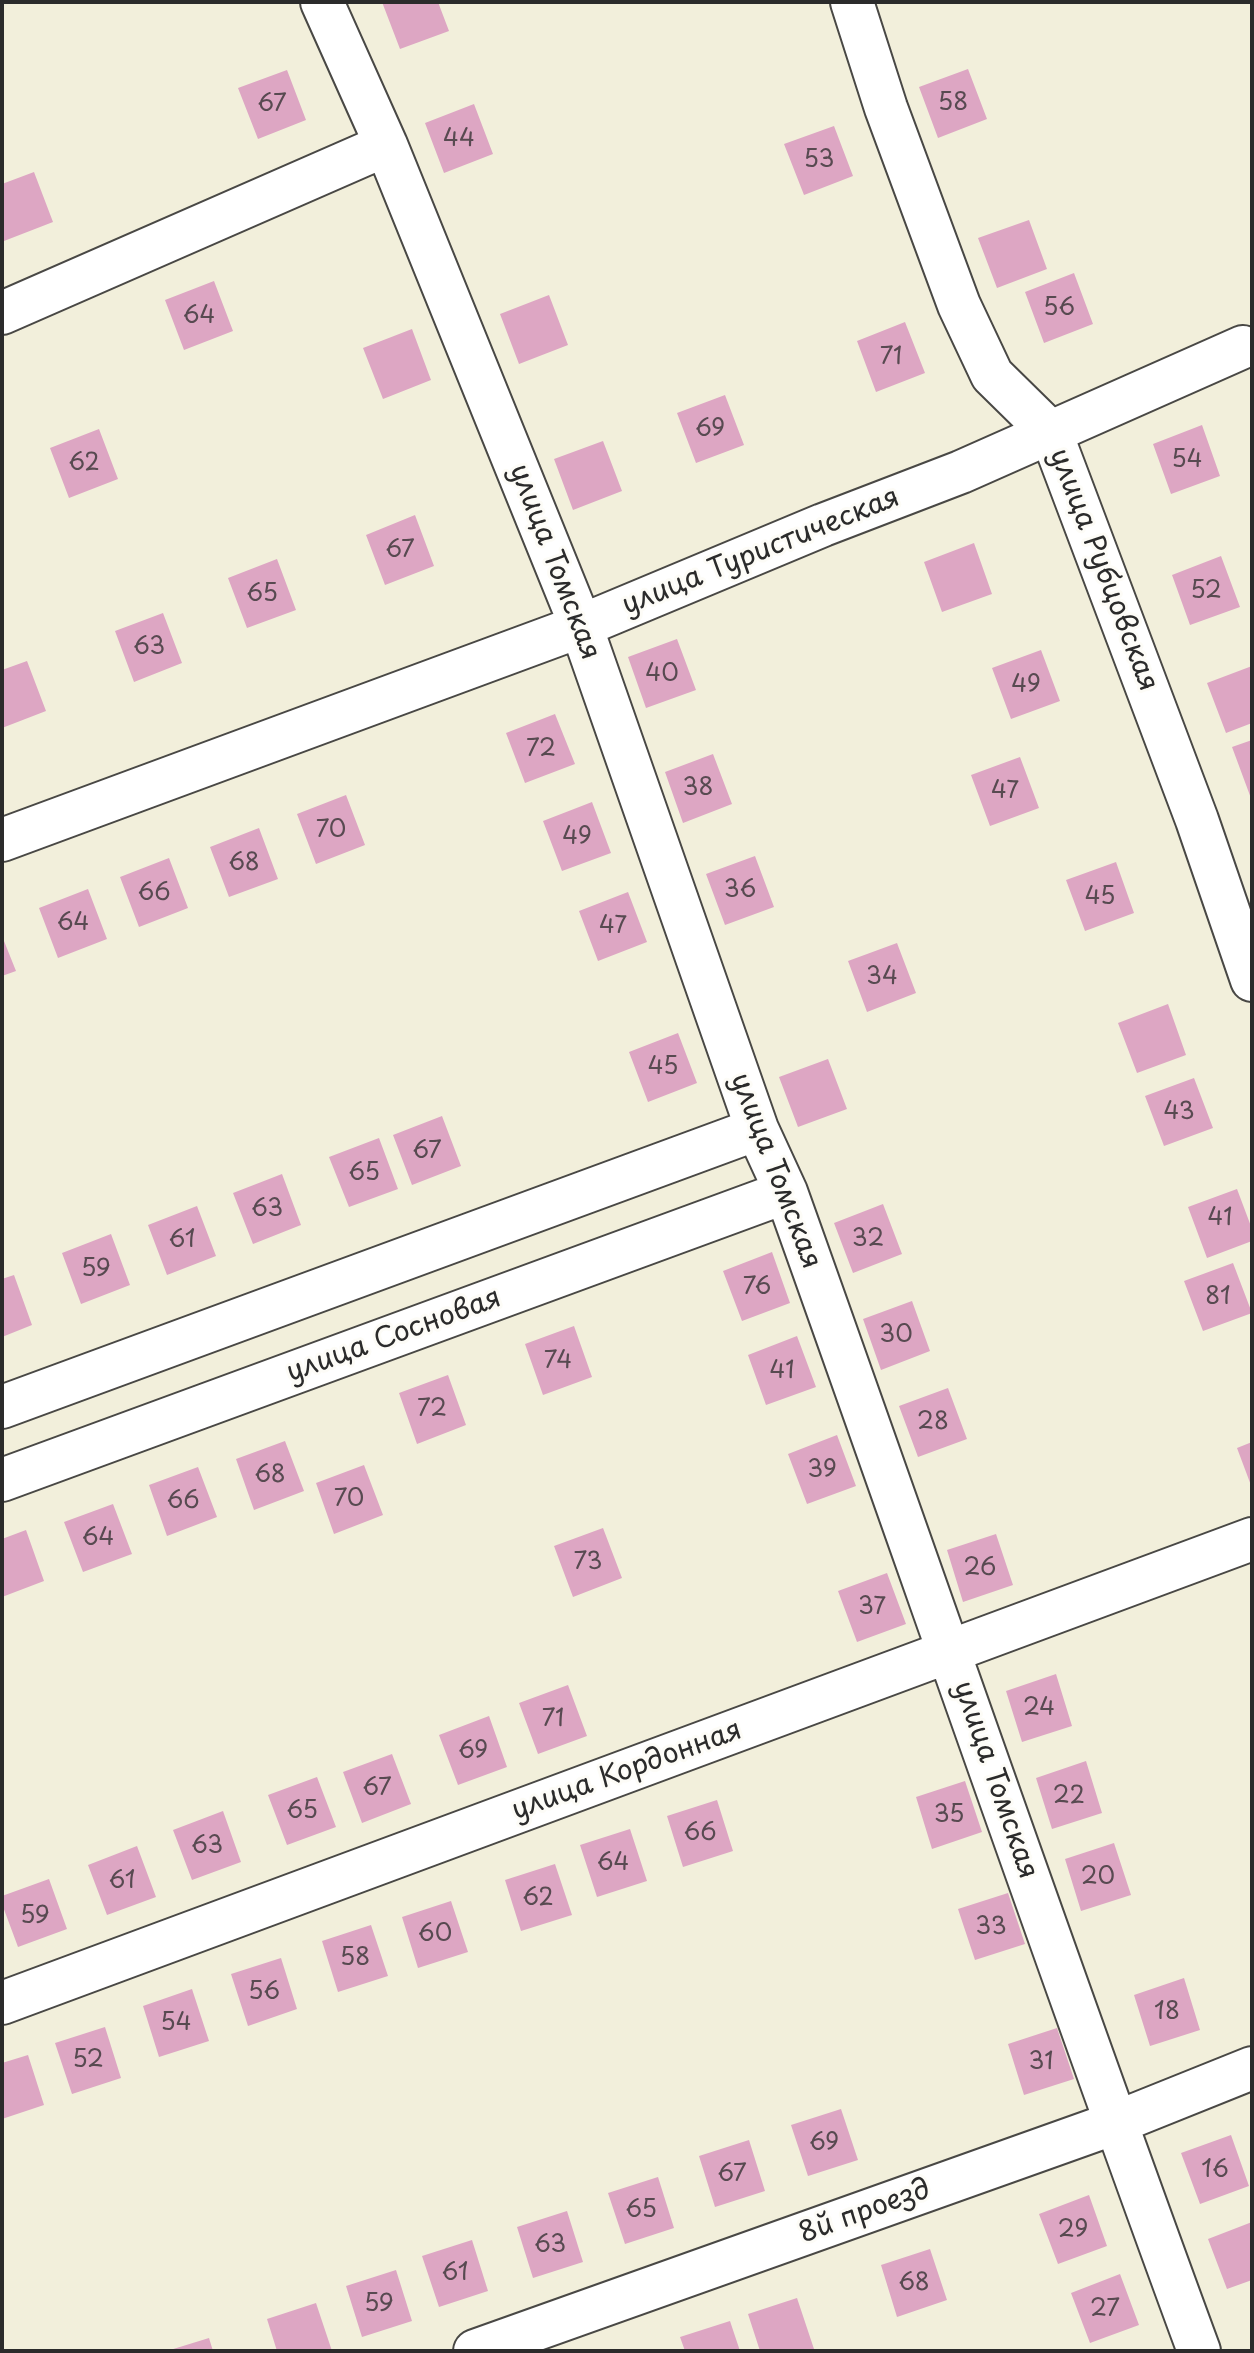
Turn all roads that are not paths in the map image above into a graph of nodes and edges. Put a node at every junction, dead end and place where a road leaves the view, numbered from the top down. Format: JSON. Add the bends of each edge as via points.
{"nodes":[{"id":1,"x":322,"y":2,"type":"edge"},
{"id":2,"x":852,"y":2,"type":"edge"},
{"id":3,"x":386,"y":145,"type":"junction"},
{"id":4,"x":2,"y":313,"type":"edge"},
{"id":5,"x":1243,"y":347,"type":"dead end"},
{"id":6,"x":1051,"y":433,"type":"junction"},
{"id":7,"x":581,"y":626,"type":"junction"},
{"id":8,"x":2,"y":840,"type":"edge"},
{"id":9,"x":1252,"y":980,"type":"edge"},
{"id":10,"x":757,"y":1129,"type":"junction"},
{"id":11,"x":786,"y":1192,"type":"junction"},
{"id":12,"x":2,"y":1407,"type":"edge"},
{"id":13,"x":2,"y":1480,"type":"edge"},
{"id":14,"x":1252,"y":1539,"type":"edge"},
{"id":15,"x":950,"y":1652,"type":"junction"},
{"id":16,"x":2,"y":2003,"type":"edge"},
{"id":17,"x":1252,"y":2068,"type":"edge"},
{"id":18,"x":1115,"y":2123,"type":"junction"},
{"id":19,"x":475,"y":2351,"type":"edge"},
{"id":20,"x":1199,"y":2351,"type":"edge"}],
"edges":[{"from":1,"to":3,"type":"street","name":"улица Томская"},
{"from":2,"to":6,"type":"street","name":"улица Рубцовская","via":[[959,305],[992,375]]},
{"from":3,"to":4,"type":"street"},
{"from":3,"to":7,"type":"street","name":"улица Томская"},
{"from":5,"to":6,"type":"street","name":"улица Туристическая"},
{"from":6,"to":7,"type":"street","name":"улица Туристическая"},
{"from":6,"to":9,"type":"street","name":"улица Рубцовская"},
{"from":7,"to":8,"type":"street","name":"улица Туристическая"},
{"from":7,"to":10,"type":"street","name":"улица Томская"},
{"from":10,"to":11,"type":"street","name":"улица Томская"},
{"from":10,"to":12,"type":"street"},
{"from":11,"to":13,"type":"street","name":"улица Сосновая"},
{"from":11,"to":15,"type":"street","name":"улица Томская"},
{"from":14,"to":15,"type":"street","name":"улица Кордонная"},
{"from":15,"to":16,"type":"street","name":"улица Кордонная"},
{"from":15,"to":18,"type":"street","name":"улица Томская"},
{"from":17,"to":18,"type":"street","name":"8й проезд"},
{"from":18,"to":19,"type":"street","name":"8й проезд"},
{"from":18,"to":20,"type":"street","name":"улица Томская"}]}
